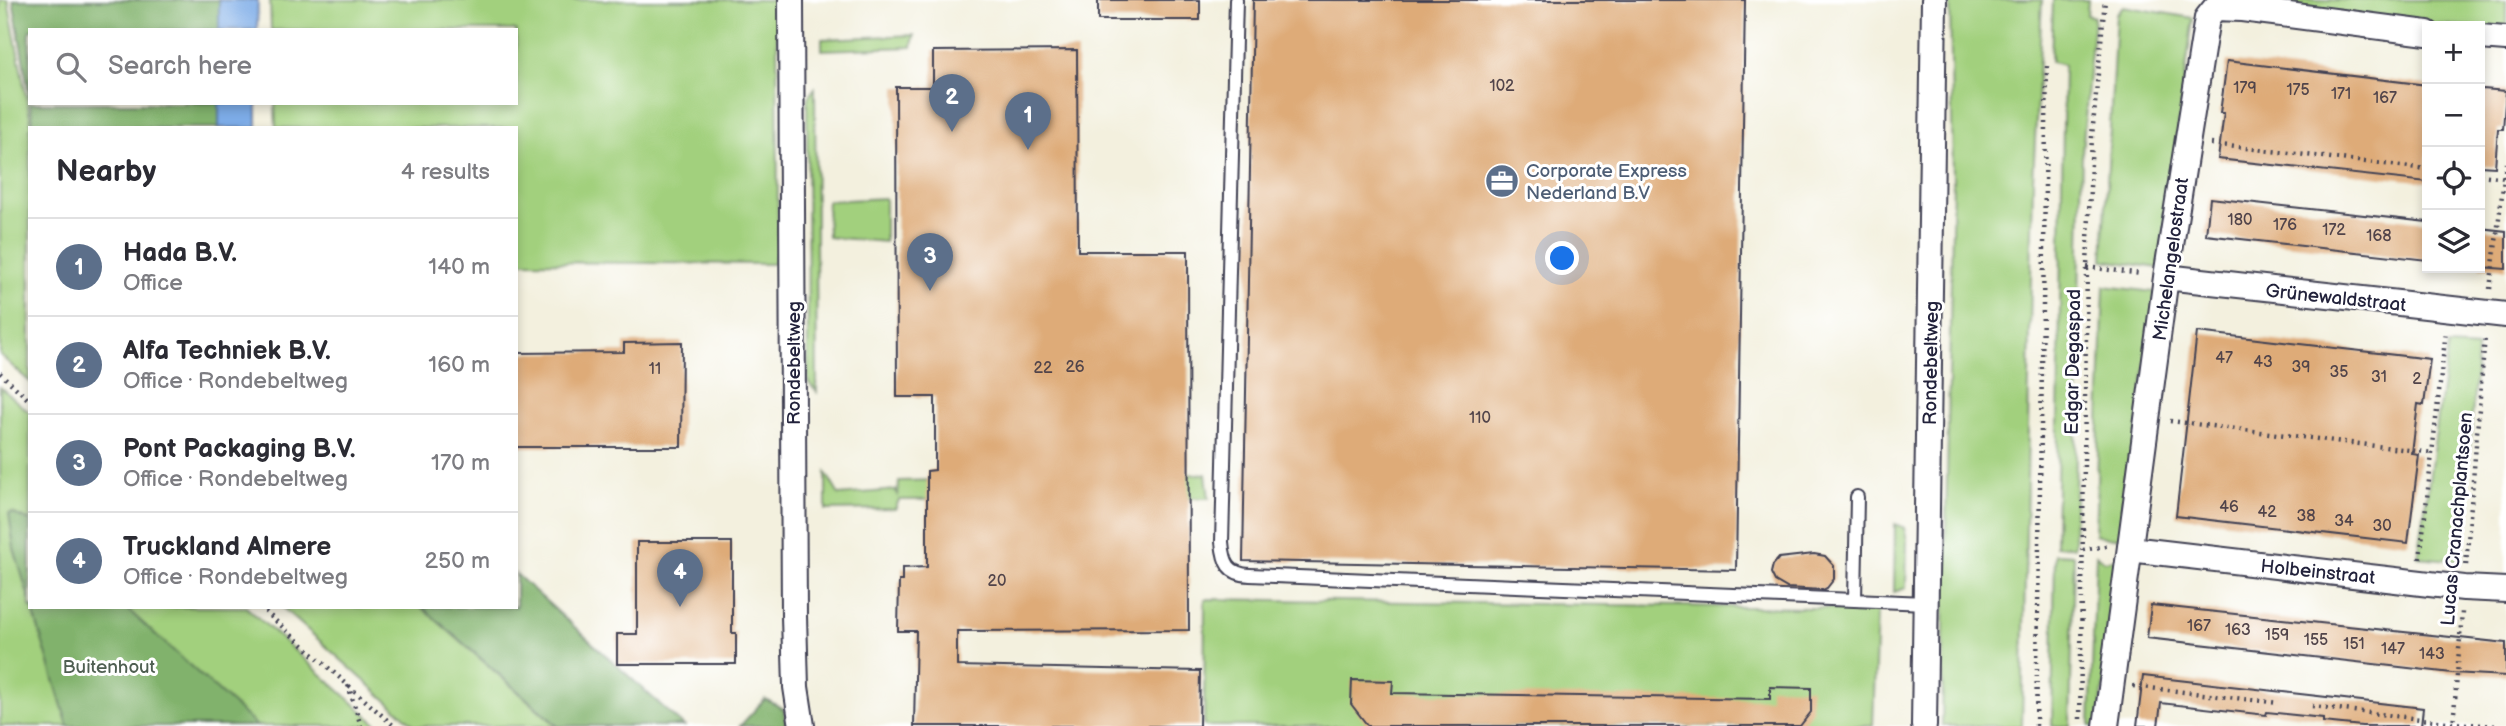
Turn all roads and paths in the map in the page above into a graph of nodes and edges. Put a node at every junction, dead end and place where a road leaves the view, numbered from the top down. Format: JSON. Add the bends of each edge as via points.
{"nodes":[{"id":1,"x":791,"y":0,"type":"edge"},
{"id":2,"x":1236,"y":0,"type":"edge"},
{"id":3,"x":1934,"y":0,"type":"edge"},
{"id":4,"x":2105,"y":0,"type":"edge"},
{"id":5,"x":2422,"y":32,"type":"edge"},
{"id":6,"x":2485,"y":37,"type":"edge"},
{"id":7,"x":2506,"y":39,"type":"edge"},
{"id":8,"x":2047,"y":66,"type":"dead end"},
{"id":9,"x":2204,"y":143,"type":"dead end"},
{"id":10,"x":2506,"y":163,"type":"edge"},
{"id":11,"x":2422,"y":168,"type":"edge"},
{"id":12,"x":2485,"y":176,"type":"edge"},
{"id":13,"x":2505,"y":178,"type":"edge"},
{"id":14,"x":2087,"y":267,"type":"junction"},
{"id":15,"x":2166,"y":277,"type":"junction"},
{"id":16,"x":2448,"y":309,"type":"junction"},
{"id":17,"x":2496,"y":314,"type":"edge"},
{"id":18,"x":0,"y":373,"type":"edge"},
{"id":19,"x":28,"y":399,"type":"edge"},
{"id":20,"x":2165,"y":420,"type":"dead end"},
{"id":21,"x":2434,"y":453,"type":"junction"},
{"id":22,"x":1857,"y":497,"type":"dead end"},
{"id":23,"x":2130,"y":549,"type":"junction"},
{"id":24,"x":2417,"y":582,"type":"junction"},
{"id":25,"x":2464,"y":588,"type":"junction"},
{"id":26,"x":2506,"y":590,"type":"edge"},
{"id":27,"x":1855,"y":600,"type":"junction"},
{"id":28,"x":1926,"y":603,"type":"junction"},
{"id":29,"x":262,"y":609,"type":"edge"},
{"id":30,"x":348,"y":685,"type":"junction"},
{"id":31,"x":2129,"y":685,"type":"dead end"},
{"id":32,"x":2279,"y":704,"type":"dead end"},
{"id":33,"x":2312,"y":706,"type":"dead end"},
{"id":34,"x":2453,"y":725,"type":"edge"},
{"id":35,"x":361,"y":726,"type":"edge"},
{"id":36,"x":394,"y":726,"type":"edge"},
{"id":37,"x":802,"y":726,"type":"edge"},
{"id":38,"x":1924,"y":726,"type":"edge"},
{"id":39,"x":2036,"y":726,"type":"edge"},
{"id":40,"x":2080,"y":726,"type":"edge"},
{"id":41,"x":2106,"y":726,"type":"edge"},
{"id":42,"x":2498,"y":726,"type":"edge"}],
"edges":[{"from":1,"to":37,"type":"street","name":"Rondebeltweg","via":[[794,616]]},
{"from":2,"to":27,"type":"lane","via":[[1222,542],[1229,570],[1250,575]]},
{"from":3,"to":28,"type":"street","name":"Rondebeltweg"},
{"from":4,"to":14,"type":"path","name":"Edgar Degaspad","via":[[2092,136]]},
{"from":5,"to":15,"type":"street","name":"Michelangelostraat","via":[[2215,8],[2207,18]]},
{"from":6,"to":7,"type":"street"},
{"from":8,"to":39,"type":"path"},
{"from":9,"to":11,"type":"path"},
{"from":10,"to":13,"type":"path","name":"Lucas Cranachplantsoen"},
{"from":12,"to":13,"type":"path"},
{"from":13,"to":17,"type":"path","name":"Lucas Cranachplantsoen"},
{"from":14,"to":15,"type":"path"},
{"from":14,"to":40,"type":"path","name":"Edgar Degaspad"},
{"from":15,"to":16,"type":"street","name":"Grünewaldstraat"},
{"from":15,"to":23,"type":"street","name":"Michelangelostraat"},
{"from":16,"to":17,"type":"street","name":"Grünewaldstraat"},
{"from":16,"to":21,"type":"path"},
{"from":17,"to":25,"type":"path","name":"Lucas Cranachplantsoen"},
{"from":18,"to":19,"type":"path"},
{"from":20,"to":21,"type":"path"},
{"from":21,"to":24,"type":"path"},
{"from":22,"to":27,"type":"lane"},
{"from":23,"to":24,"type":"street","name":"Holbeinstraat"},
{"from":23,"to":41,"type":"street","name":"Michelangelostraat"},
{"from":24,"to":25,"type":"street","name":"Holbeinstraat"},
{"from":25,"to":26,"type":"street","name":"Holbeinstraat"},
{"from":25,"to":34,"type":"path","name":"Lucas Cranachplantsoen"},
{"from":27,"to":28,"type":"lane"},
{"from":28,"to":38,"type":"street","name":"Rondebeltweg"},
{"from":29,"to":30,"type":"path"},
{"from":30,"to":35,"type":"path"},
{"from":30,"to":36,"type":"path"},
{"from":31,"to":32,"type":"path"},
{"from":33,"to":34,"type":"path"},
{"from":34,"to":42,"type":"path"}]}
